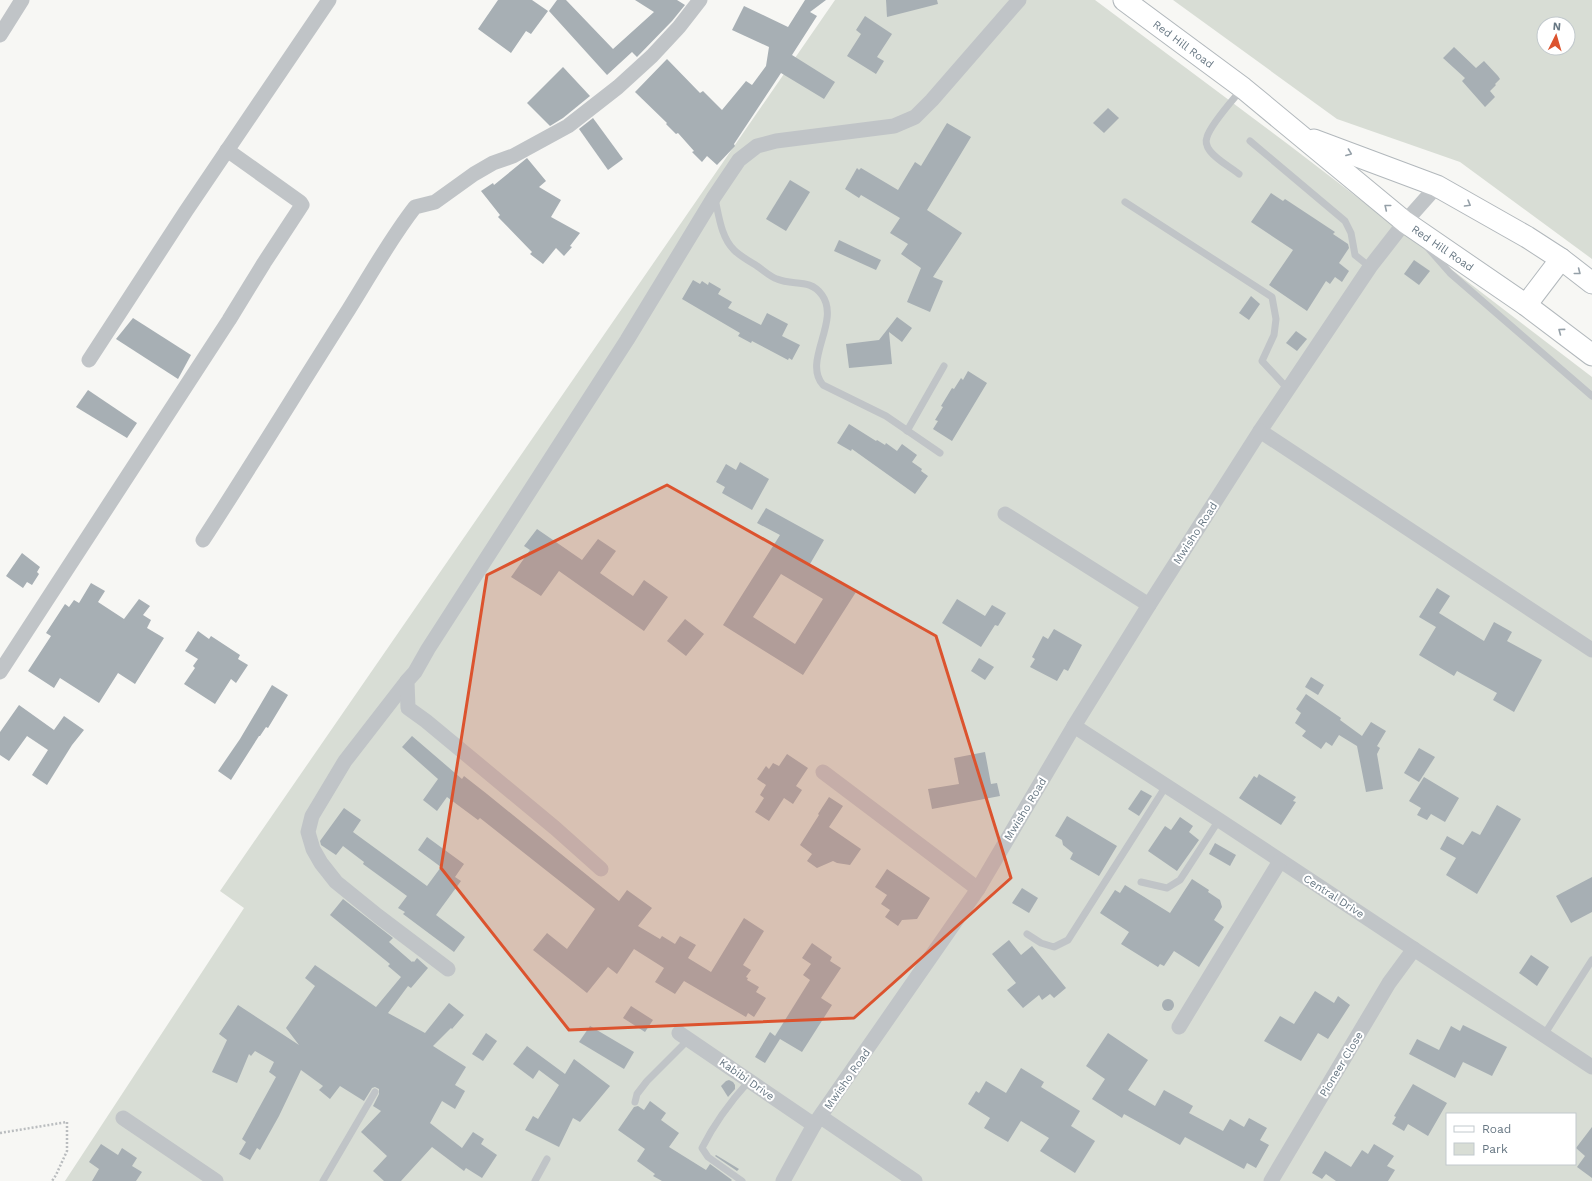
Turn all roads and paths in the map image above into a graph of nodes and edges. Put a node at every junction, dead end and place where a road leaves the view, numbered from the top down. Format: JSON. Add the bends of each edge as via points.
{"nodes":[{"id":1,"x":22,"y":0,"type":"edge"},
{"id":2,"x":329,"y":0,"type":"edge"},
{"id":3,"x":700,"y":0,"type":"edge"},
{"id":4,"x":1019,"y":0,"type":"edge"},
{"id":5,"x":1124,"y":0,"type":"edge"},
{"id":6,"x":0,"y":34,"type":"edge"},
{"id":7,"x":1243,"y":88,"type":"junction"},
{"id":8,"x":1299,"y":134,"type":"junction"},
{"id":9,"x":1250,"y":140,"type":"dead end"},
{"id":10,"x":227,"y":150,"type":"junction"},
{"id":11,"x":1239,"y":174,"type":"dead end"},
{"id":12,"x":1437,"y":186,"type":"junction"},
{"id":13,"x":714,"y":197,"type":"junction"},
{"id":14,"x":1125,"y":202,"type":"dead end"},
{"id":15,"x":1405,"y":222,"type":"junction"},
{"id":16,"x":1561,"y":259,"type":"junction"},
{"id":17,"x":1370,"y":267,"type":"junction"},
{"id":18,"x":1592,"y":283,"type":"edge"},
{"id":19,"x":1526,"y":305,"type":"junction"},
{"id":20,"x":1592,"y":355,"type":"edge"},
{"id":21,"x":89,"y":360,"type":"dead end"},
{"id":22,"x":944,"y":366,"type":"dead end"},
{"id":23,"x":1288,"y":389,"type":"junction"},
{"id":24,"x":1592,"y":396,"type":"edge"},
{"id":25,"x":907,"y":431,"type":"junction"},
{"id":26,"x":1260,"y":431,"type":"junction"},
{"id":27,"x":940,"y":453,"type":"dead end"},
{"id":28,"x":1005,"y":514,"type":"dead end"},
{"id":29,"x":203,"y":540,"type":"dead end"},
{"id":30,"x":1149,"y":605,"type":"junction"},
{"id":31,"x":1592,"y":650,"type":"edge"},
{"id":32,"x":0,"y":672,"type":"edge"},
{"id":33,"x":407,"y":680,"type":"junction"},
{"id":34,"x":1074,"y":726,"type":"junction"},
{"id":35,"x":823,"y":772,"type":"dead end"},
{"id":36,"x":1166,"y":786,"type":"junction"},
{"id":37,"x":1219,"y":820,"type":"junction"},
{"id":38,"x":1280,"y":861,"type":"junction"},
{"id":39,"x":601,"y":869,"type":"dead end"},
{"id":40,"x":1141,"y":882,"type":"dead end"},
{"id":41,"x":978,"y":889,"type":"junction"},
{"id":42,"x":1027,"y":934,"type":"dead end"},
{"id":43,"x":1414,"y":948,"type":"junction"},
{"id":44,"x":1592,"y":960,"type":"edge"},
{"id":45,"x":448,"y":969,"type":"dead end"},
{"id":46,"x":1179,"y":1027,"type":"dead end"},
{"id":47,"x":1544,"y":1035,"type":"junction"},
{"id":48,"x":684,"y":1036,"type":"joint"},
{"id":49,"x":1592,"y":1067,"type":"edge"},
{"id":50,"x":749,"y":1081,"type":"junction"},
{"id":51,"x":374,"y":1092,"type":"dead end"},
{"id":52,"x":635,"y":1102,"type":"dead end"},
{"id":53,"x":123,"y":1118,"type":"dead end"},
{"id":54,"x":817,"y":1121,"type":"junction"},
{"id":55,"x":0,"y":1133,"type":"edge"},
{"id":56,"x":548,"y":1159,"type":"dead end"},
{"id":57,"x":52,"y":1181,"type":"edge"},
{"id":58,"x":216,"y":1181,"type":"edge"},
{"id":59,"x":323,"y":1181,"type":"edge"},
{"id":60,"x":535,"y":1181,"type":"edge"},
{"id":61,"x":742,"y":1181,"type":"edge"},
{"id":62,"x":782,"y":1181,"type":"edge"},
{"id":63,"x":915,"y":1181,"type":"edge"},
{"id":64,"x":1270,"y":1181,"type":"edge"}],
"edges":[{"from":1,"to":6,"type":"street"},
{"from":2,"to":10,"type":"street"},
{"from":3,"to":29,"type":"street","via":[[652,56],[618,87],[568,126],[513,156],[493,163],[435,202],[415,207]]},
{"from":4,"to":13,"type":"street","via":[[915,117],[894,126],[791,139],[757,146],[739,160]]},
{"from":5,"to":7,"type":"main road","name":"Red Hill Road"},
{"from":7,"to":8,"type":"main road","name":"Red Hill Road"},
{"from":7,"to":11,"type":"lane","via":[[1209,133],[1206,141],[1210,151]]},
{"from":8,"to":12,"type":"main road","name":"Red Hill Road","one_way":true},
{"from":15,"to":8,"type":"main road","name":"Red Hill Road","one_way":true},
{"from":9,"to":17,"type":"lane","via":[[1345,221],[1351,234],[1355,255]]},
{"from":10,"to":21,"type":"street"},
{"from":10,"to":32,"type":"street","via":[[302,205]]},
{"from":12,"to":15,"type":"street","name":"Mwisho Road"},
{"from":12,"to":16,"type":"main road","name":"Red Hill Road","one_way":true},
{"from":13,"to":25,"type":"lane","via":[[724,234],[734,250],[777,279],[808,284],[821,294],[827,304],[827,322],[816,370],[817,379],[823,385],[886,416]]},
{"from":13,"to":33,"type":"street","via":[[627,340],[415,672]]},
{"from":14,"to":23,"type":"lane","via":[[1272,297],[1276,319],[1274,335],[1262,361]]},
{"from":15,"to":17,"type":"street","name":"Mwisho Road"},
{"from":15,"to":19,"type":"main road","name":"Red Hill Road"},
{"from":15,"to":24,"type":"lane","via":[[1450,273]]},
{"from":16,"to":18,"type":"main road","name":"Red Hill Road","one_way":true},
{"from":16,"to":19,"type":"main road"},
{"from":17,"to":23,"type":"street","name":"Mwisho Road"},
{"from":20,"to":19,"type":"main road","name":"Red Hill Road","one_way":true},
{"from":22,"to":25,"type":"lane"},
{"from":23,"to":26,"type":"street","name":"Mwisho Road"},
{"from":25,"to":27,"type":"lane"},
{"from":26,"to":30,"type":"street","name":"Mwisho Road"},
{"from":26,"to":31,"type":"street"},
{"from":28,"to":30,"type":"street"},
{"from":30,"to":34,"type":"street","name":"Mwisho Road"},
{"from":33,"to":39,"type":"street","via":[[408,708]]},
{"from":33,"to":45,"type":"street","via":[[345,761],[312,816],[308,832],[320,863],[336,882]]},
{"from":34,"to":36,"type":"street","name":"Central Drive"},
{"from":34,"to":41,"type":"street","name":"Mwisho Road"},
{"from":35,"to":41,"type":"street"},
{"from":36,"to":37,"type":"street","name":"Central Drive"},
{"from":36,"to":42,"type":"lane","via":[[1068,940],[1054,946],[1041,943]]},
{"from":37,"to":38,"type":"street","name":"Central Drive"},
{"from":37,"to":40,"type":"lane","via":[[1180,880],[1167,888]]},
{"from":38,"to":43,"type":"street","name":"Central Drive"},
{"from":38,"to":46,"type":"street"},
{"from":41,"to":54,"type":"street","name":"Mwisho Road"},
{"from":43,"to":47,"type":"street","name":"Central Drive"},
{"from":43,"to":64,"type":"street","name":"Pioneer Close","via":[[1389,983]]},
{"from":44,"to":47,"type":"lane"},
{"from":47,"to":49,"type":"street","name":"Central Drive"},
{"from":48,"to":50,"type":"street","name":"Kabibi Drive"},
{"from":48,"to":52,"type":"lane","via":[[637,1094]]},
{"from":50,"to":54,"type":"street","name":"Kabibi Drive"},
{"from":50,"to":61,"type":"lane","via":[[713,1128],[702,1148],[708,1158]]},
{"from":51,"to":59,"type":"lane"},
{"from":53,"to":58,"type":"street"},
{"from":54,"to":62,"type":"street","name":"Mwisho Road"},
{"from":54,"to":63,"type":"street","name":"Kabibi Drive"},
{"from":55,"to":57,"type":"path","via":[[67,1122],[67,1151]]},
{"from":56,"to":60,"type":"lane"}]}
